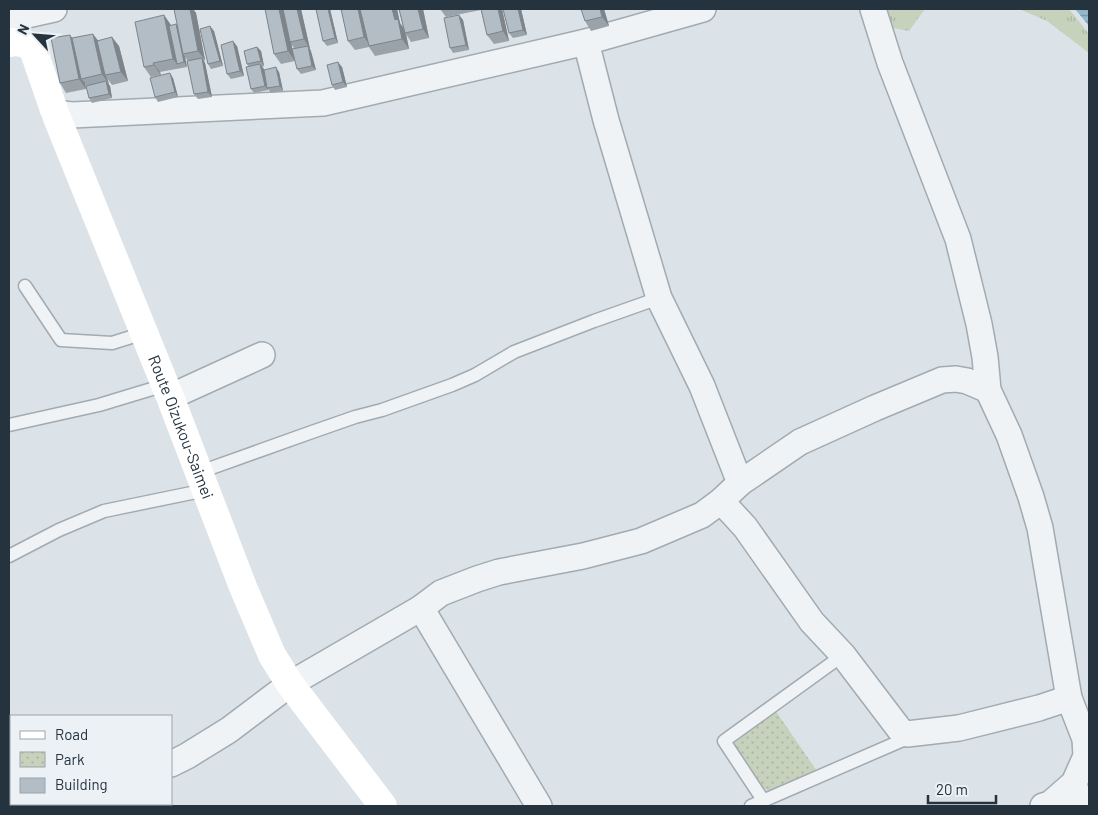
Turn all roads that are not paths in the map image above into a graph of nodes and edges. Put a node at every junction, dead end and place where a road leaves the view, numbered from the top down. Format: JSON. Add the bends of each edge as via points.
{"nodes":[{"id":1,"x":54,"y":9,"type":"edge"},
{"id":2,"x":702,"y":9,"type":"edge"},
{"id":3,"x":873,"y":9,"type":"edge"},
{"id":4,"x":9,"y":19,"type":"edge"},
{"id":5,"x":586,"y":42,"type":"junction"},
{"id":6,"x":9,"y":43,"type":"edge"},
{"id":7,"x":55,"y":113,"type":"junction"},
{"id":8,"x":26,"y":286,"type":"dead end"},
{"id":9,"x":659,"y":298,"type":"junction"},
{"id":10,"x":144,"y":333,"type":"junction"},
{"id":11,"x":262,"y":355,"type":"dead end"},
{"id":12,"x":988,"y":390,"type":"junction"},
{"id":13,"x":168,"y":391,"type":"junction"},
{"id":14,"x":9,"y":425,"type":"edge"},
{"id":15,"x":203,"y":481,"type":"junction"},
{"id":16,"x":740,"y":483,"type":"junction"},
{"id":17,"x":721,"y":501,"type":"junction"},
{"id":18,"x":9,"y":556,"type":"edge"},
{"id":19,"x":421,"y":608,"type":"junction"},
{"id":20,"x":843,"y":655,"type":"junction"},
{"id":21,"x":290,"y":684,"type":"junction"},
{"id":22,"x":1069,"y":698,"type":"junction"},
{"id":23,"x":907,"y":734,"type":"junction"},
{"id":24,"x":1087,"y":738,"type":"edge"},
{"id":25,"x":172,"y":764,"type":"edge"},
{"id":26,"x":1077,"y":795,"type":"edge"},
{"id":27,"x":763,"y":800,"type":"junction"},
{"id":28,"x":383,"y":806,"type":"edge"},
{"id":29,"x":539,"y":806,"type":"edge"},
{"id":30,"x":751,"y":806,"type":"edge"},
{"id":31,"x":1042,"y":806,"type":"edge"}],
"edges":[{"from":1,"to":4,"type":"street"},
{"from":2,"to":5,"type":"street"},
{"from":3,"to":12,"type":"street","via":[[890,64],[958,240],[979,324]]},
{"from":5,"to":7,"type":"street","via":[[323,103],[72,115]]},
{"from":5,"to":9,"type":"street"},
{"from":6,"to":7,"type":"main road","name":"Route Oizukou-Saimei","via":[[18,41],[33,49]]},
{"from":7,"to":10,"type":"main road","name":"Route Oizukou-Saimei"},
{"from":8,"to":10,"type":"lane","via":[[61,340],[112,343]]},
{"from":9,"to":15,"type":"lane","via":[[514,352],[452,385],[312,432]]},
{"from":9,"to":16,"type":"street","via":[[702,386]]},
{"from":10,"to":13,"type":"main road","name":"Route Oizukou-Saimei"},
{"from":11,"to":13,"type":"street"},
{"from":12,"to":16,"type":"street","via":[[967,381],[942,380],[800,442]]},
{"from":12,"to":22,"type":"street","via":[[1009,435],[1040,528]]},
{"from":13,"to":14,"type":"lane"},
{"from":13,"to":15,"type":"main road","name":"Route Oizukou-Saimei"},
{"from":15,"to":18,"type":"lane","via":[[104,511]]},
{"from":15,"to":21,"type":"main road","name":"Route Oizukou-Saimei","via":[[261,630]]},
{"from":16,"to":17,"type":"street"},
{"from":17,"to":19,"type":"street","via":[[702,515],[641,541],[499,572],[441,593]]},
{"from":17,"to":20,"type":"street","via":[[745,527],[812,622]]},
{"from":19,"to":21,"type":"street"},
{"from":19,"to":29,"type":"street"},
{"from":20,"to":23,"type":"street","via":[[900,730]]},
{"from":20,"to":27,"type":"lane","via":[[724,741]]},
{"from":21,"to":25,"type":"street","via":[[229,730]]},
{"from":21,"to":28,"type":"main road","name":"Route Oizukou-Saimei"},
{"from":22,"to":23,"type":"street","via":[[959,728]]},
{"from":22,"to":24,"type":"street"},
{"from":23,"to":27,"type":"lane","via":[[903,740]]},
{"from":24,"to":26,"type":"street"},
{"from":26,"to":31,"type":"street"},
{"from":27,"to":30,"type":"lane"}]}
